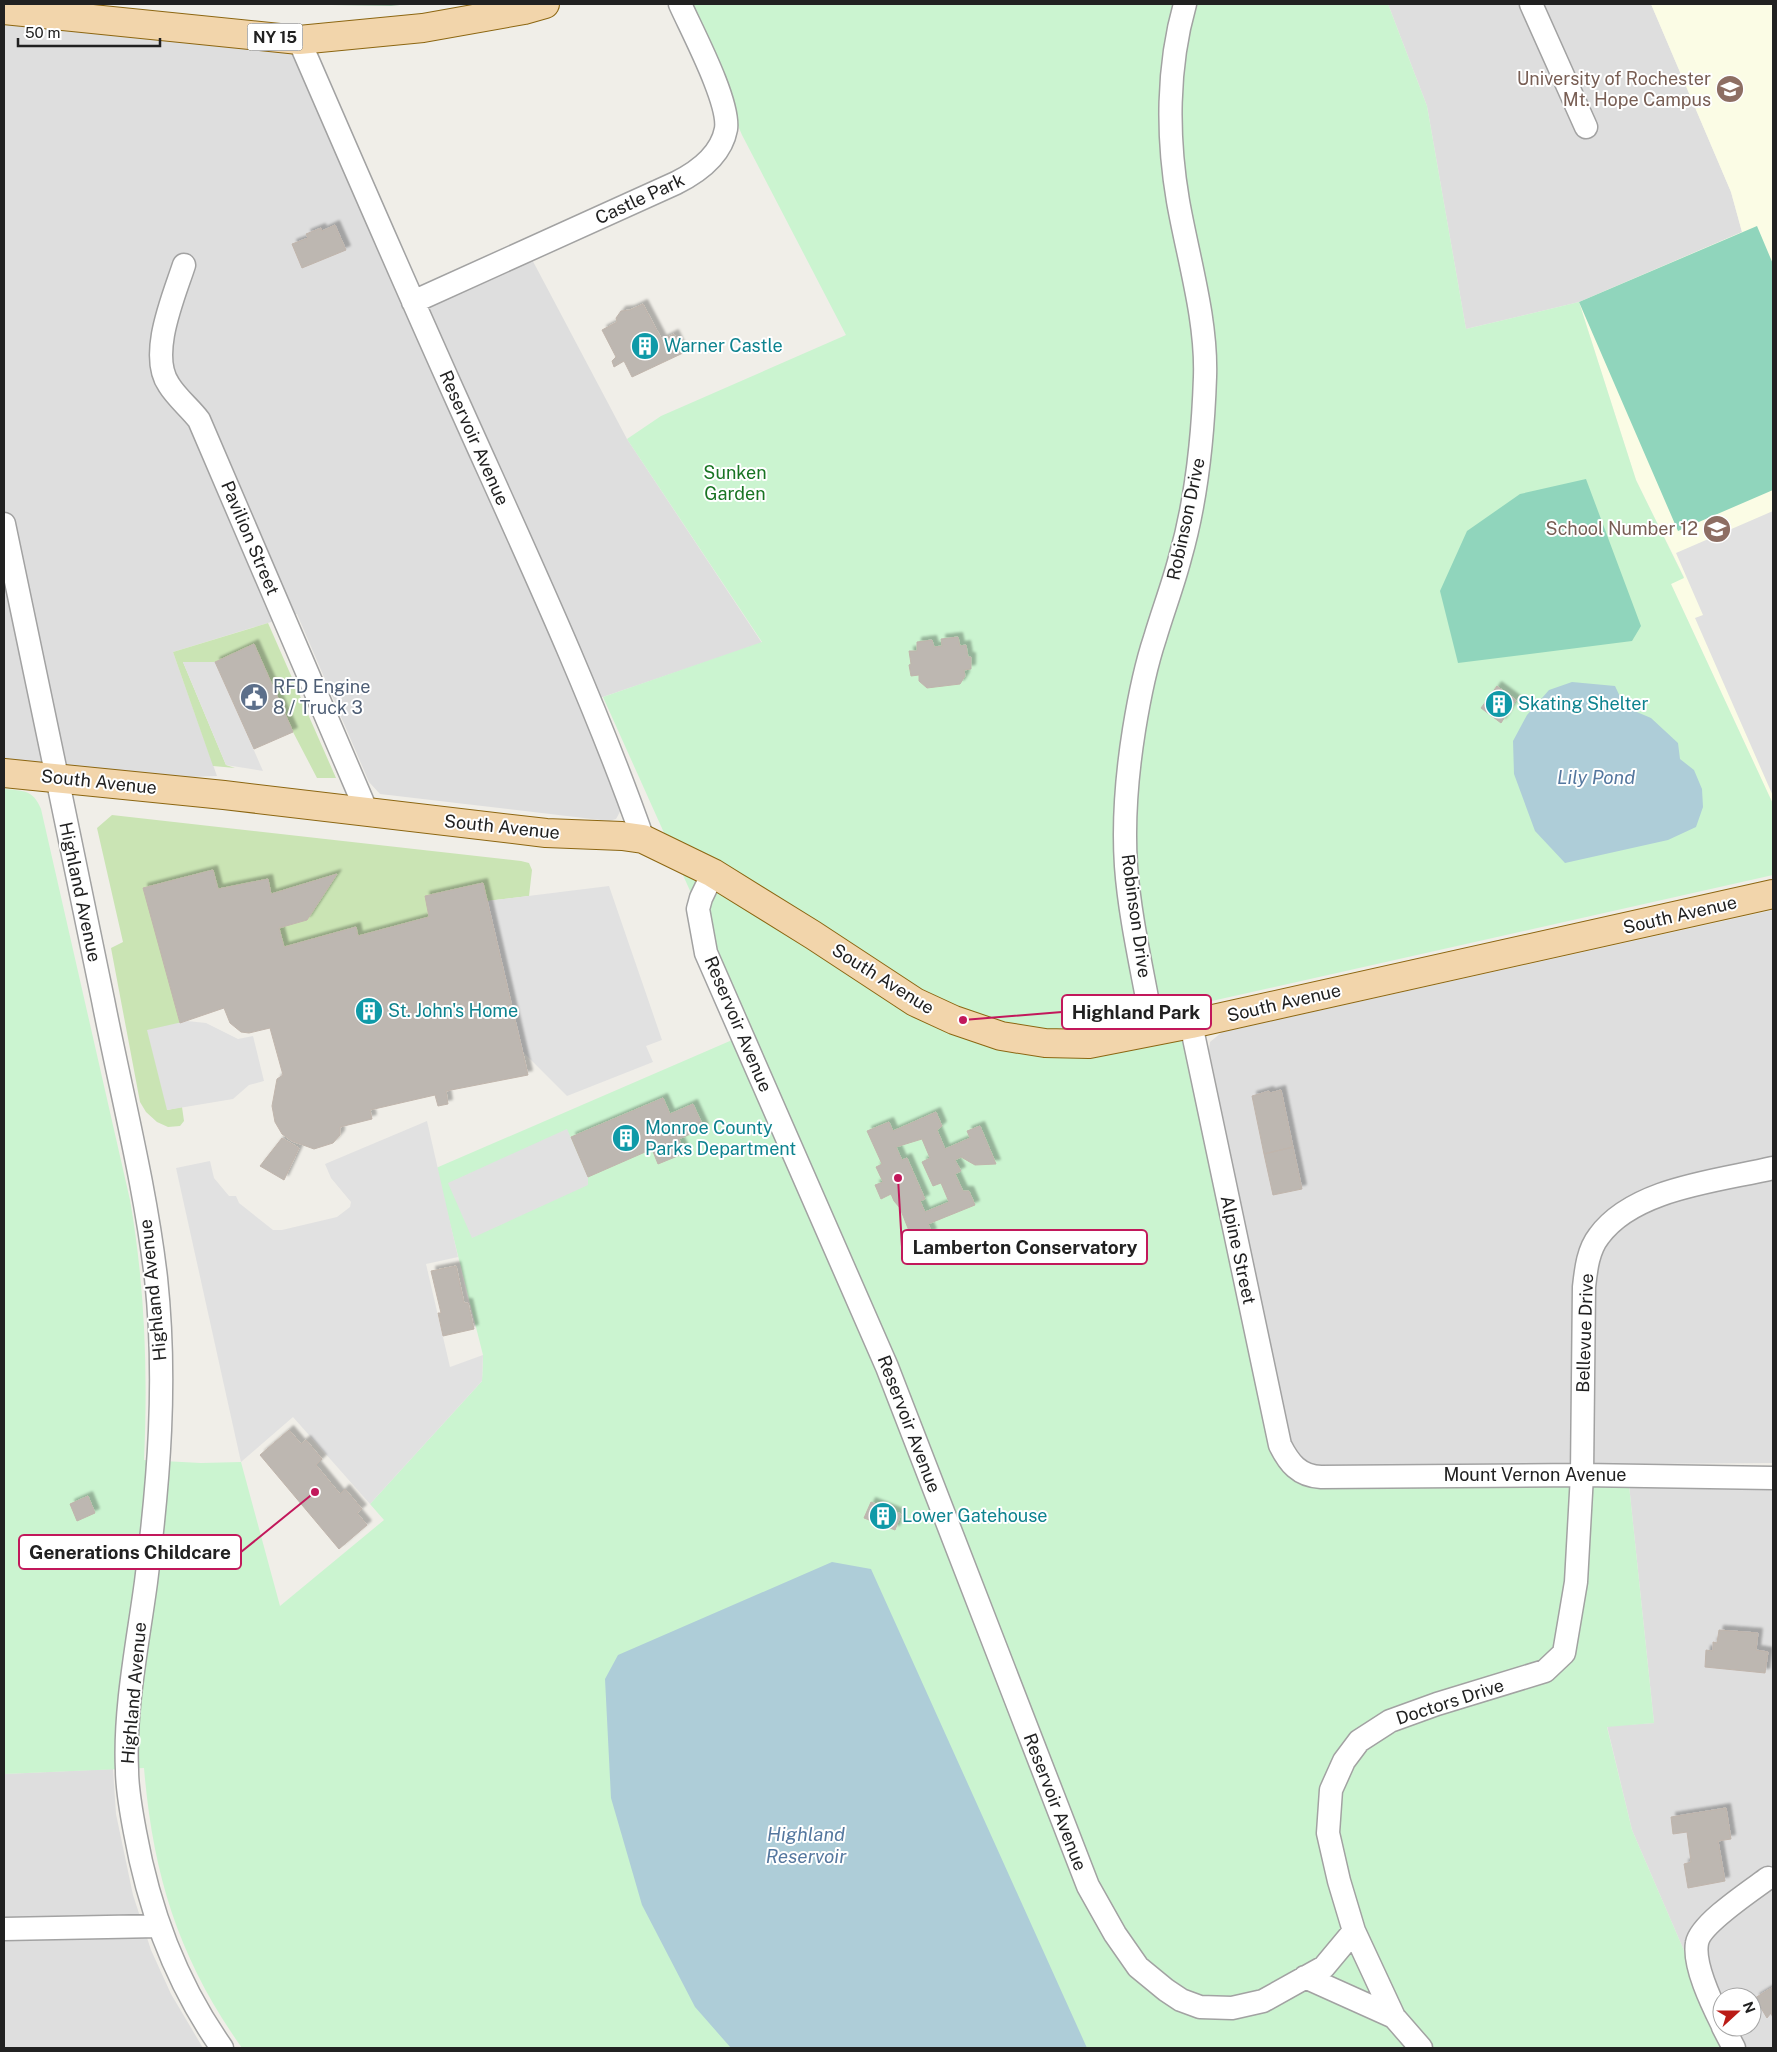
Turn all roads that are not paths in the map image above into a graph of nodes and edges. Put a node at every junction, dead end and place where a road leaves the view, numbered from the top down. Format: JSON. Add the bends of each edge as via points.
{"nodes":[{"id":1,"x":545,"y":4,"type":"edge"},
{"id":2,"x":680,"y":4,"type":"edge"},
{"id":3,"x":1185,"y":4,"type":"edge"},
{"id":4,"x":1532,"y":4,"type":"edge"},
{"id":5,"x":4,"y":10,"type":"edge"},
{"id":6,"x":298,"y":40,"type":"junction"},
{"id":7,"x":1586,"y":127,"type":"dead end"},
{"id":8,"x":184,"y":265,"type":"dead end"},
{"id":9,"x":412,"y":302,"type":"junction"},
{"id":10,"x":4,"y":524,"type":"edge"},
{"id":11,"x":4,"y":773,"type":"edge"},
{"id":12,"x":58,"y":777,"type":"junction"},
{"id":13,"x":367,"y":812,"type":"junction"},
{"id":14,"x":643,"y":839,"type":"junction"},
{"id":15,"x":713,"y":873,"type":"junction"},
{"id":16,"x":1773,"y":894,"type":"edge"},
{"id":17,"x":1191,"y":1024,"type":"junction"},
{"id":18,"x":1153,"y":1031,"type":"junction"},
{"id":19,"x":1773,"y":1168,"type":"edge"},
{"id":20,"x":1297,"y":1470,"type":"joint"},
{"id":21,"x":1582,"y":1475,"type":"junction"},
{"id":22,"x":1773,"y":1478,"type":"edge"},
{"id":23,"x":1768,"y":1878,"type":"dead end"},
{"id":24,"x":158,"y":1926,"type":"junction"},
{"id":25,"x":4,"y":1929,"type":"edge"},
{"id":26,"x":1354,"y":1931,"type":"junction"},
{"id":27,"x":1305,"y":1977,"type":"junction"},
{"id":28,"x":1712,"y":2001,"type":"edge"},
{"id":29,"x":1394,"y":2017,"type":"junction"},
{"id":30,"x":222,"y":2048,"type":"edge"},
{"id":31,"x":1421,"y":2048,"type":"edge"}],
"edges":[{"from":1,"to":6,"type":"main road","number":"NY 15","via":[[423,28]]},
{"from":2,"to":9,"type":"street","name":"Castle Park","via":[[720,92],[725,112],[726,129],[708,162],[676,183]]},
{"from":3,"to":18,"type":"street","name":"Robinson Drive","via":[[1176,43],[1171,111],[1175,177],[1200,320],[1205,372],[1203,436],[1181,557],[1142,688],[1128,778],[1126,828],[1126,866]]},
{"from":4,"to":7,"type":"street"},
{"from":5,"to":6,"type":"main road","number":"NY 15"},
{"from":6,"to":9,"type":"street","name":"Reservoir Avenue"},
{"from":8,"to":13,"type":"street","name":"Pavilion Street","via":[[161,349],[168,384],[199,420]]},
{"from":9,"to":14,"type":"street","name":"Reservoir Avenue","via":[[543,591]]},
{"from":10,"to":12,"type":"street","name":"Highland Avenue"},
{"from":11,"to":12,"type":"main road","name":"South Avenue"},
{"from":12,"to":13,"type":"main road","name":"South Avenue"},
{"from":12,"to":24,"type":"street","name":"Highland Avenue","via":[[146,1214],[161,1341],[160,1461],[130,1706],[126,1769],[138,1849]]},
{"from":13,"to":14,"type":"main road","name":"South Avenue","via":[[546,833]]},
{"from":14,"to":15,"type":"main road","name":"South Avenue"},
{"from":15,"to":18,"type":"main road","name":"South Avenue","via":[[915,1002],[954,1020],[1001,1036],[1045,1043],[1089,1044]]},
{"from":15,"to":27,"type":"street","name":"Reservoir Avenue","via":[[698,909],[706,953],[887,1367],[1088,1886],[1138,1967],[1181,2000],[1200,2007],[1232,2008],[1263,2001]]},
{"from":16,"to":17,"type":"main road","name":"South Avenue"},
{"from":17,"to":18,"type":"main road","name":"South Avenue"},
{"from":17,"to":20,"type":"street","name":"Alpine Street","via":[[1280,1445]]},
{"from":19,"to":21,"type":"street","name":"Bellevue Drive","via":[[1666,1192],[1639,1202],[1616,1217],[1598,1237],[1588,1260],[1584,1286]]},
{"from":20,"to":21,"type":"street","name":"Mount Vernon Avenue","via":[[1312,1477]]},
{"from":21,"to":22,"type":"street","name":"Mount Vernon Avenue"},
{"from":21,"to":26,"type":"street","name":"Doctors Drive","via":[[1576,1582],[1564,1653],[1545,1671],[1390,1721],[1358,1741],[1344,1761],[1331,1790],[1328,1833]]},
{"from":23,"to":28,"type":"street","via":[[1708,1925],[1697,1942],[1700,1966]]},
{"from":24,"to":25,"type":"street"},
{"from":24,"to":30,"type":"street","name":"Highland Avenue","via":[[190,1996]]},
{"from":26,"to":27,"type":"street","name":"Reservoir Avenue","via":[[1324,1967]]},
{"from":26,"to":29,"type":"street","name":"Doctors Drive"},
{"from":27,"to":29,"type":"street"},
{"from":29,"to":31,"type":"street"}]}
